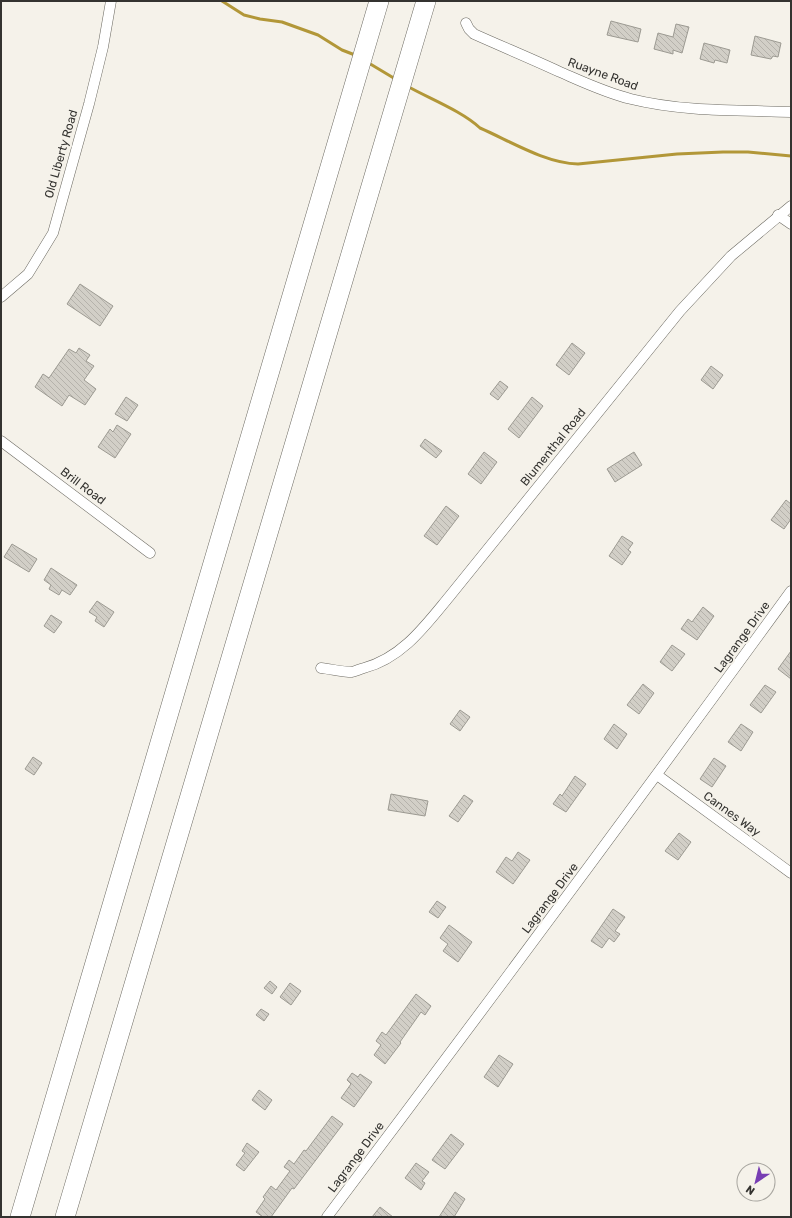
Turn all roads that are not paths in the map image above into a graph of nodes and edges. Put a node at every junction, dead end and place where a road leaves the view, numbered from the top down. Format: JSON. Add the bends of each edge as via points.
{"nodes":[{"id":1,"x":111,"y":1,"type":"edge"},
{"id":2,"x":379,"y":1,"type":"edge"},
{"id":3,"x":426,"y":1,"type":"edge"},
{"id":4,"x":466,"y":23,"type":"dead end"},
{"id":5,"x":791,"y":112,"type":"edge"},
{"id":6,"x":791,"y":206,"type":"edge"},
{"id":7,"x":778,"y":215,"type":"junction"},
{"id":8,"x":791,"y":224,"type":"edge"},
{"id":9,"x":1,"y":297,"type":"edge"},
{"id":10,"x":1,"y":441,"type":"edge"},
{"id":11,"x":150,"y":553,"type":"dead end"},
{"id":12,"x":791,"y":591,"type":"edge"},
{"id":13,"x":321,"y":668,"type":"dead end"},
{"id":14,"x":657,"y":775,"type":"junction"},
{"id":15,"x":791,"y":873,"type":"edge"},
{"id":16,"x":20,"y":1217,"type":"edge"},
{"id":17,"x":66,"y":1217,"type":"edge"},
{"id":18,"x":327,"y":1217,"type":"edge"}],
"edges":[{"from":1,"to":9,"type":"street","name":"Old Liberty Road","via":[[89,104],[53,233],[28,274]]},
{"from":2,"to":16,"type":"highway"},
{"from":3,"to":17,"type":"highway"},
{"from":4,"to":5,"type":"street","name":"Ruayne Road","via":[[474,34],[612,94],[630,99],[660,106]]},
{"from":6,"to":7,"type":"street","name":"Blumenthal Road"},
{"from":7,"to":8,"type":"street"},
{"from":7,"to":13,"type":"street","name":"Blumenthal Road","via":[[734,253],[680,311],[416,636],[386,660],[369,667],[352,672]]},
{"from":10,"to":11,"type":"street","name":"Brill Road"},
{"from":12,"to":14,"type":"street","name":"Lagrange Drive"},
{"from":14,"to":15,"type":"street","name":"Cannes Way"},
{"from":14,"to":18,"type":"street","name":"Lagrange Drive"}]}
